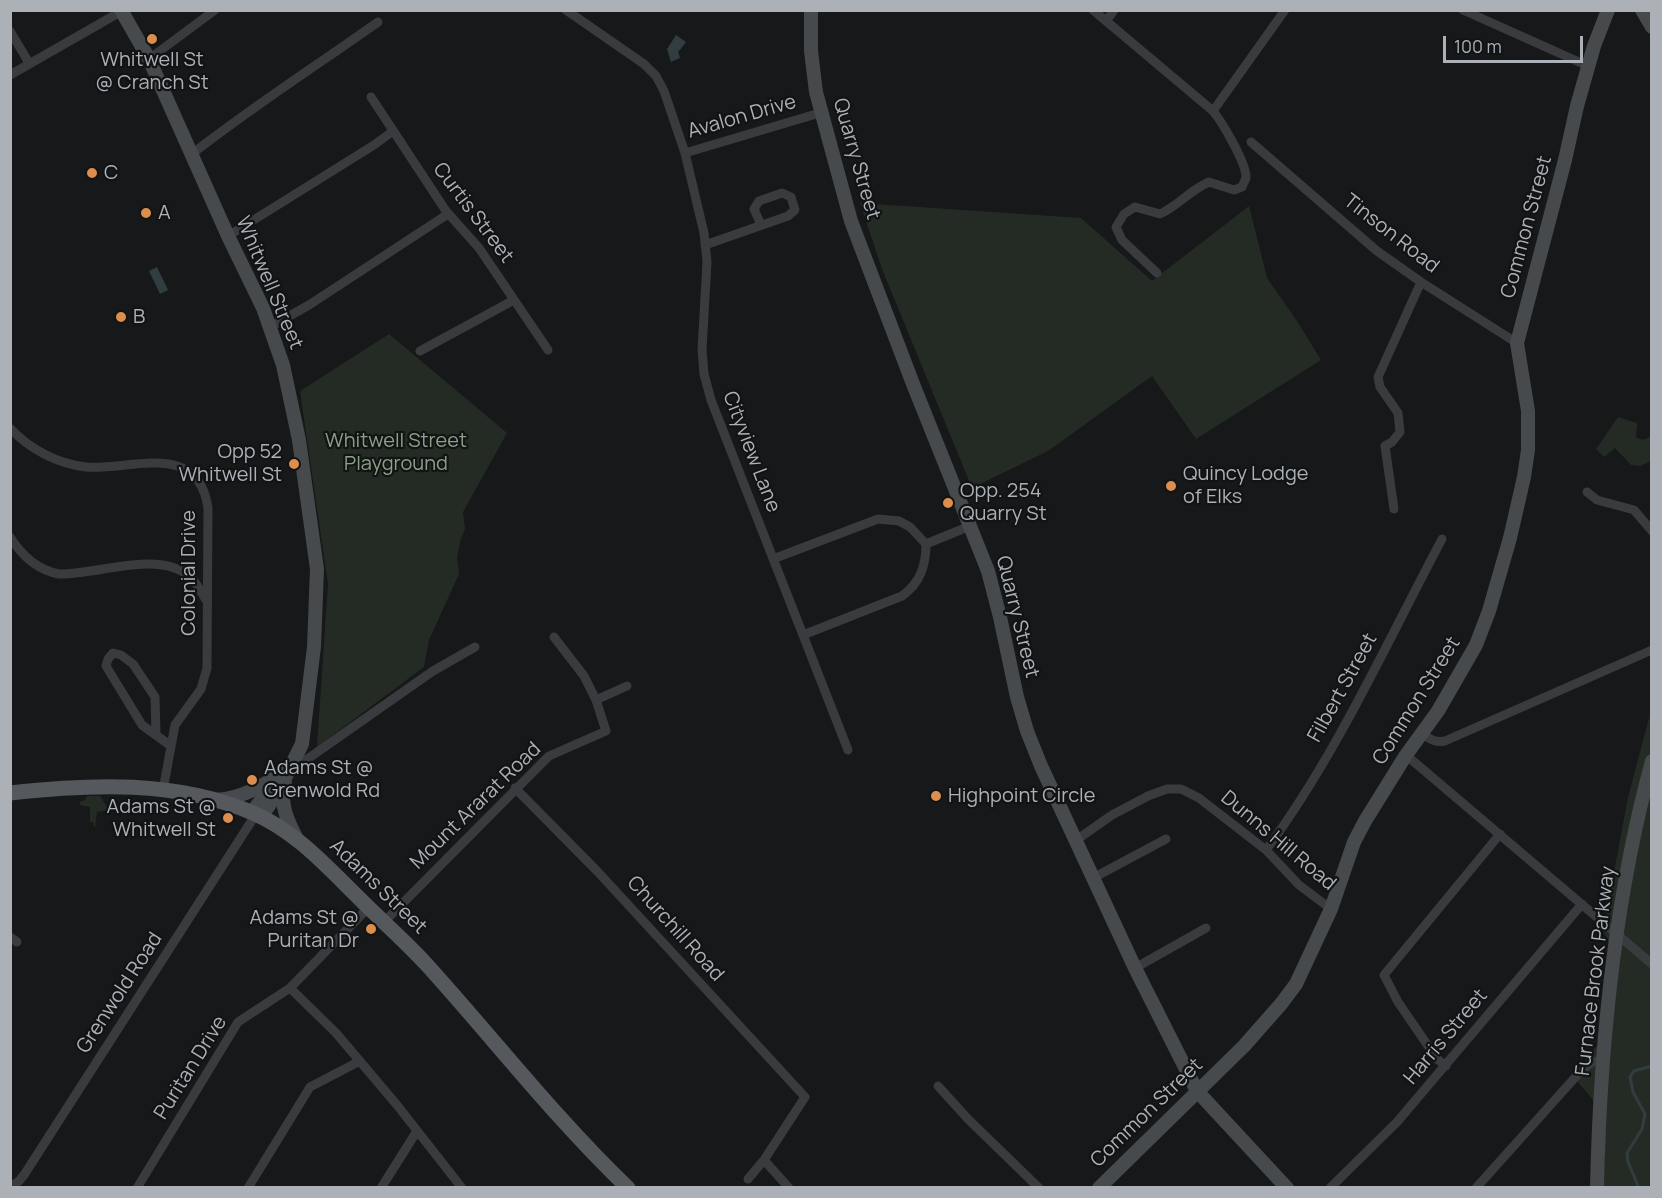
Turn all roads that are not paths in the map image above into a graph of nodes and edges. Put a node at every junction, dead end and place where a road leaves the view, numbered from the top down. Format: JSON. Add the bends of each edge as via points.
{"nodes":[{"id":1,"x":215,"y":10,"type":"edge"},
{"id":2,"x":566,"y":10,"type":"edge"},
{"id":3,"x":811,"y":10,"type":"edge"},
{"id":4,"x":1093,"y":10,"type":"edge"},
{"id":5,"x":1114,"y":10,"type":"edge"},
{"id":6,"x":1285,"y":10,"type":"edge"},
{"id":7,"x":1463,"y":10,"type":"edge"},
{"id":8,"x":1608,"y":10,"type":"edge"},
{"id":9,"x":1642,"y":10,"type":"edge"},
{"id":10,"x":121,"y":11,"type":"edge"},
{"id":11,"x":1106,"y":21,"type":"junction"},
{"id":12,"x":378,"y":22,"type":"dead end"},
{"id":13,"x":1652,"y":27,"type":"edge"},
{"id":14,"x":10,"y":30,"type":"edge"},
{"id":15,"x":148,"y":58,"type":"junction"},
{"id":16,"x":29,"y":63,"type":"junction"},
{"id":17,"x":1588,"y":66,"type":"junction"},
{"id":18,"x":10,"y":75,"type":"edge"},
{"id":19,"x":371,"y":97,"type":"dead end"},
{"id":20,"x":1213,"y":111,"type":"junction"},
{"id":21,"x":823,"y":112,"type":"junction"},
{"id":22,"x":393,"y":131,"type":"junction"},
{"id":23,"x":1251,"y":142,"type":"dead end"},
{"id":24,"x":685,"y":153,"type":"junction"},
{"id":25,"x":192,"y":154,"type":"junction"},
{"id":26,"x":448,"y":214,"type":"junction"},
{"id":27,"x":761,"y":225,"type":"dead end"},
{"id":28,"x":228,"y":236,"type":"junction"},
{"id":29,"x":705,"y":245,"type":"junction"},
{"id":30,"x":1157,"y":273,"type":"dead end"},
{"id":31,"x":1421,"y":282,"type":"junction"},
{"id":32,"x":514,"y":300,"type":"junction"},
{"id":33,"x":270,"y":327,"type":"junction"},
{"id":34,"x":1517,"y":343,"type":"junction"},
{"id":35,"x":548,"y":350,"type":"dead end"},
{"id":36,"x":420,"y":351,"type":"dead end"},
{"id":37,"x":10,"y":428,"type":"edge"},
{"id":38,"x":14,"y":439,"type":"edge"},
{"id":39,"x":1587,"y":492,"type":"dead end"},
{"id":40,"x":1394,"y":509,"type":"dead end"},
{"id":41,"x":970,"y":526,"type":"junction"},
{"id":42,"x":1652,"y":531,"type":"edge"},
{"id":43,"x":10,"y":537,"type":"edge"},
{"id":44,"x":1442,"y":539,"type":"dead end"},
{"id":45,"x":926,"y":544,"type":"junction"},
{"id":46,"x":773,"y":559,"type":"junction"},
{"id":47,"x":206,"y":600,"type":"junction"},
{"id":48,"x":803,"y":635,"type":"junction"},
{"id":49,"x":554,"y":637,"type":"dead end"},
{"id":50,"x":475,"y":647,"type":"dead end"},
{"id":51,"x":1652,"y":650,"type":"edge"},
{"id":52,"x":627,"y":686,"type":"dead end"},
{"id":53,"x":596,"y":700,"type":"junction"},
{"id":54,"x":156,"y":734,"type":"junction"},
{"id":55,"x":1422,"y":734,"type":"junction"},
{"id":56,"x":171,"y":746,"type":"junction"},
{"id":57,"x":848,"y":750,"type":"dead end"},
{"id":58,"x":1406,"y":755,"type":"junction"},
{"id":59,"x":1652,"y":761,"type":"edge"},
{"id":60,"x":293,"y":763,"type":"junction"},
{"id":61,"x":515,"y":789,"type":"junction"},
{"id":62,"x":163,"y":790,"type":"junction"},
{"id":63,"x":10,"y":793,"type":"edge"},
{"id":64,"x":214,"y":801,"type":"junction"},
{"id":65,"x":256,"y":814,"type":"junction"},
{"id":66,"x":1500,"y":834,"type":"junction"},
{"id":67,"x":1166,"y":839,"type":"dead end"},
{"id":68,"x":298,"y":841,"type":"junction"},
{"id":69,"x":1075,"y":841,"type":"junction"},
{"id":70,"x":1266,"y":850,"type":"junction"},
{"id":71,"x":1094,"y":878,"type":"junction"},
{"id":72,"x":1582,"y":904,"type":"junction"},
{"id":73,"x":369,"y":908,"type":"junction"},
{"id":74,"x":1331,"y":909,"type":"junction"},
{"id":75,"x":384,"y":922,"type":"junction"},
{"id":76,"x":1206,"y":928,"type":"dead end"},
{"id":77,"x":1617,"y":933,"type":"junction"},
{"id":78,"x":1652,"y":964,"type":"edge"},
{"id":79,"x":1135,"y":968,"type":"junction"},
{"id":80,"x":290,"y":988,"type":"junction"},
{"id":81,"x":1602,"y":1060,"type":"junction"},
{"id":82,"x":360,"y":1061,"type":"junction"},
{"id":83,"x":1446,"y":1066,"type":"junction"},
{"id":84,"x":938,"y":1086,"type":"dead end"},
{"id":85,"x":1197,"y":1091,"type":"junction"},
{"id":86,"x":417,"y":1131,"type":"junction"},
{"id":87,"x":764,"y":1160,"type":"junction"},
{"id":88,"x":748,"y":1179,"type":"dead end"},
{"id":89,"x":625,"y":1186,"type":"edge"},
{"id":90,"x":10,"y":1187,"type":"edge"},
{"id":91,"x":1099,"y":1187,"type":"edge"},
{"id":92,"x":137,"y":1188,"type":"edge"},
{"id":93,"x":248,"y":1188,"type":"edge"},
{"id":94,"x":381,"y":1188,"type":"edge"},
{"id":95,"x":462,"y":1188,"type":"edge"},
{"id":96,"x":789,"y":1188,"type":"edge"},
{"id":97,"x":1039,"y":1188,"type":"edge"},
{"id":98,"x":1287,"y":1188,"type":"edge"},
{"id":99,"x":1330,"y":1188,"type":"edge"},
{"id":100,"x":1476,"y":1188,"type":"edge"},
{"id":101,"x":1597,"y":1188,"type":"edge"}],
"edges":[{"from":1,"to":15,"type":"street"},
{"from":2,"to":24,"type":"street","name":"Avalon Drive","via":[[656,76]]},
{"from":3,"to":21,"type":"street","name":"Quarry Street","via":[[811,51],[816,92]]},
{"from":4,"to":11,"type":"street"},
{"from":5,"to":11,"type":"street"},
{"from":6,"to":20,"type":"street"},
{"from":7,"to":17,"type":"street"},
{"from":8,"to":17,"type":"street","name":"Common Street"},
{"from":9,"to":13,"type":"street"},
{"from":10,"to":15,"type":"street","name":"Whitwell Street"},
{"from":10,"to":16,"type":"street"},
{"from":11,"to":20,"type":"street"},
{"from":12,"to":25,"type":"street"},
{"from":14,"to":16,"type":"street"},
{"from":15,"to":25,"type":"street","name":"Whitwell Street"},
{"from":16,"to":18,"type":"street"},
{"from":17,"to":34,"type":"street","name":"Common Street"},
{"from":19,"to":22,"type":"street","name":"Curtis Street"},
{"from":20,"to":30,"type":"street","via":[[1224,123],[1244,166],[1246,178],[1242,187],[1234,190],[1209,182],[1160,214],[1135,207],[1124,214],[1116,227],[1122,240]]},
{"from":21,"to":24,"type":"street","name":"Avalon Drive"},
{"from":21,"to":41,"type":"street","name":"Quarry Street","via":[[852,221]]},
{"from":22,"to":26,"type":"street","name":"Curtis Street"},
{"from":22,"to":28,"type":"street"},
{"from":23,"to":31,"type":"street","name":"Tinson Road","via":[[1377,251]]},
{"from":24,"to":29,"type":"street","name":"Cityview Lane"},
{"from":25,"to":28,"type":"street","name":"Whitwell Street"},
{"from":26,"to":32,"type":"street","name":"Curtis Street","via":[[479,248]]},
{"from":26,"to":33,"type":"street"},
{"from":27,"to":29,"type":"street"},
{"from":28,"to":33,"type":"street","name":"Whitwell Street"},
{"from":29,"to":46,"type":"street","name":"Cityview Lane","via":[[704,374]]},
{"from":31,"to":34,"type":"street","name":"Tinson Road"},
{"from":31,"to":40,"type":"street","via":[[1378,376],[1380,387],[1398,413],[1400,432],[1385,446]]},
{"from":32,"to":35,"type":"street","name":"Curtis Street"},
{"from":32,"to":36,"type":"street"},
{"from":33,"to":60,"type":"street","name":"Whitwell Street","via":[[283,365],[299,440],[317,569],[307,714],[303,739]]},
{"from":34,"to":55,"type":"street","name":"Common Street","via":[[1528,411],[1528,450],[1515,518],[1490,610],[1476,645]]},
{"from":37,"to":38,"type":"street","name":"Colonial Drive"},
{"from":38,"to":47,"type":"street","name":"Colonial Drive","via":[[78,466],[158,462],[191,475],[202,488],[208,508]]},
{"from":39,"to":42,"type":"street","via":[[1597,500],[1634,510]]},
{"from":41,"to":45,"type":"street"},
{"from":41,"to":69,"type":"street","name":"Quarry Street","via":[[988,571],[1027,731]]},
{"from":43,"to":47,"type":"street","via":[[33,564],[48,572],[149,564],[170,566],[192,579]]},
{"from":44,"to":70,"type":"street","name":"Filbert Street","via":[[1314,779]]},
{"from":45,"to":46,"type":"street","via":[[910,527],[878,519]]},
{"from":45,"to":48,"type":"street","via":[[923,567],[912,588],[902,596]]},
{"from":46,"to":48,"type":"street","name":"Cityview Lane"},
{"from":47,"to":56,"type":"street","name":"Colonial Drive","via":[[205,677],[176,725]]},
{"from":48,"to":57,"type":"street","name":"Cityview Lane"},
{"from":49,"to":53,"type":"street","via":[[584,676]]},
{"from":50,"to":60,"type":"street","via":[[433,670],[306,760]]},
{"from":51,"to":55,"type":"street","via":[[1445,741],[1432,741]]},
{"from":52,"to":53,"type":"street"},
{"from":53,"to":61,"type":"street","name":"Mount Ararat Road","via":[[606,731],[549,756]]},
{"from":54,"to":54,"type":"street","via":[[155,697],[133,664],[113,654],[106,666],[142,725]]},
{"from":54,"to":56,"type":"street"},
{"from":55,"to":58,"type":"street","name":"Common Street"},
{"from":56,"to":62,"type":"street","name":"Colonial Drive"},
{"from":58,"to":66,"type":"street"},
{"from":58,"to":74,"type":"street","name":"Common Street","via":[[1354,842]]},
{"from":59,"to":77,"type":"street","name":"Furnace Brook Parkway"},
{"from":60,"to":64,"type":"street","via":[[250,792]]},
{"from":60,"to":65,"type":"street","name":"Whitwell Street","via":[[270,787]]},
{"from":60,"to":68,"type":"street","via":[[283,801]]},
{"from":61,"to":75,"type":"street","name":"Mount Ararat Road"},
{"from":61,"to":87,"type":"street","name":"Churchill Road","via":[[598,872],[805,1097]]},
{"from":62,"to":63,"type":"main road","name":"Adams Street","via":[[97,786]]},
{"from":62,"to":64,"type":"main road","name":"Adams Street"},
{"from":64,"to":65,"type":"main road","name":"Adams Street"},
{"from":65,"to":68,"type":"main road","name":"Adams Street"},
{"from":65,"to":90,"type":"street","name":"Grenwold Road","via":[[24,1175]]},
{"from":66,"to":72,"type":"street"},
{"from":66,"to":83,"type":"street","via":[[1384,975],[1398,1002]]},
{"from":67,"to":71,"type":"street"},
{"from":68,"to":73,"type":"main road","name":"Adams Street"},
{"from":69,"to":70,"type":"street","name":"Dunns Hill Road","via":[[1148,796],[1181,789],[1199,798]]},
{"from":69,"to":71,"type":"street","name":"Quarry Street"},
{"from":70,"to":74,"type":"street","name":"Dunns Hill Road","via":[[1299,885]]},
{"from":71,"to":79,"type":"street","name":"Quarry Street"},
{"from":72,"to":77,"type":"street"},
{"from":72,"to":83,"type":"street","name":"Harris Street"},
{"from":73,"to":75,"type":"main road","name":"Adams Street"},
{"from":73,"to":80,"type":"street","name":"Puritan Drive"},
{"from":74,"to":85,"type":"street","name":"Common Street","via":[[1286,998]]},
{"from":75,"to":89,"type":"main road","name":"Adams Street"},
{"from":76,"to":79,"type":"street"},
{"from":77,"to":78,"type":"street"},
{"from":77,"to":81,"type":"street","name":"Furnace Brook Parkway"},
{"from":79,"to":85,"type":"street","name":"Quarry Street"},
{"from":80,"to":82,"type":"street"},
{"from":80,"to":92,"type":"street","name":"Puritan Drive","via":[[238,1022]]},
{"from":81,"to":100,"type":"street","via":[[1592,1062],[1580,1072]]},
{"from":81,"to":101,"type":"street","name":"Furnace Brook Parkway"},
{"from":82,"to":86,"type":"street"},
{"from":82,"to":93,"type":"street","via":[[310,1087]]},
{"from":83,"to":99,"type":"street","name":"Harris Street","via":[[1397,1122]]},
{"from":84,"to":97,"type":"street"},
{"from":85,"to":91,"type":"street","name":"Common Street"},
{"from":85,"to":98,"type":"street","name":"Quarry Street"},
{"from":86,"to":94,"type":"street"},
{"from":86,"to":95,"type":"street"},
{"from":87,"to":88,"type":"street"},
{"from":87,"to":96,"type":"street"}]}
